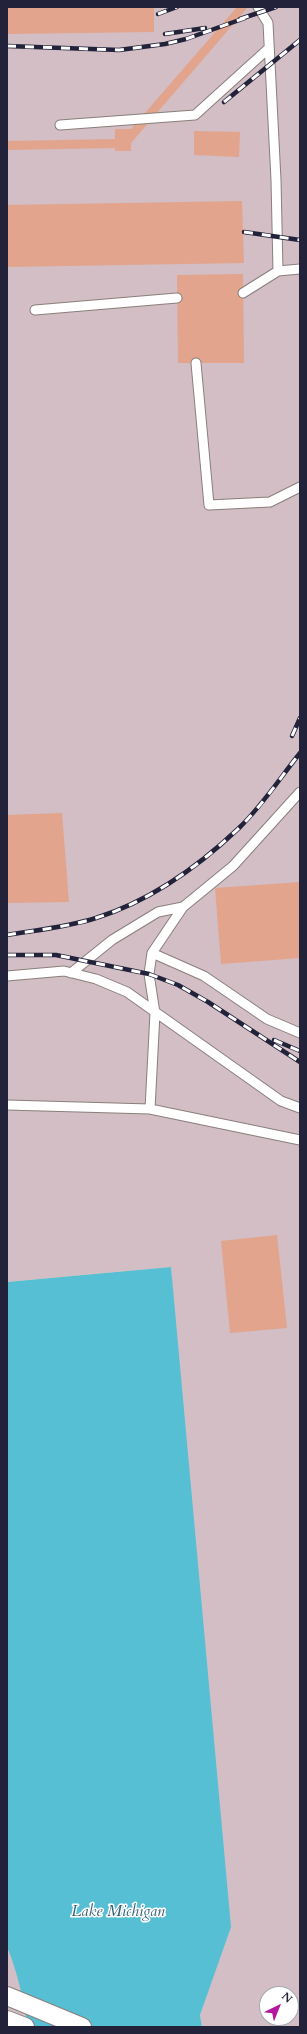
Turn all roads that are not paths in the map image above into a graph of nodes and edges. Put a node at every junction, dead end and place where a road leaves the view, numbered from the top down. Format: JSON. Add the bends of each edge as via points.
{"nodes":[{"id":1,"x":258,"y":7,"type":"edge"},
{"id":2,"x":269,"y":48,"type":"junction"},
{"id":3,"x":60,"y":125,"type":"dead end"},
{"id":4,"x":300,"y":269,"type":"edge"},
{"id":5,"x":278,"y":271,"type":"junction"},
{"id":6,"x":243,"y":293,"type":"dead end"},
{"id":7,"x":178,"y":298,"type":"dead end"},
{"id":8,"x":35,"y":310,"type":"dead end"},
{"id":9,"x":196,"y":363,"type":"dead end"},
{"id":10,"x":300,"y":487,"type":"edge"},
{"id":11,"x":300,"y":792,"type":"edge"},
{"id":12,"x":182,"y":907,"type":"junction"},
{"id":13,"x":152,"y":954,"type":"junction"},
{"id":14,"x":71,"y":973,"type":"junction"},
{"id":15,"x":7,"y":976,"type":"edge"},
{"id":16,"x":155,"y":1013,"type":"junction"},
{"id":17,"x":300,"y":1033,"type":"edge"},
{"id":18,"x":7,"y":1106,"type":"edge"},
{"id":19,"x":300,"y":1108,"type":"edge"},
{"id":20,"x":150,"y":1109,"type":"junction"},
{"id":21,"x":300,"y":1140,"type":"edge"},
{"id":22,"x":7,"y":1996,"type":"edge"},
{"id":23,"x":7,"y":2020,"type":"edge"},
{"id":24,"x":25,"y":2027,"type":"edge"},
{"id":25,"x":82,"y":2027,"type":"edge"}],
"edges":[{"from":1,"to":2,"type":"lane","via":[[268,23]]},
{"from":2,"to":3,"type":"lane","via":[[195,115]]},
{"from":2,"to":5,"type":"lane"},
{"from":4,"to":5,"type":"lane"},
{"from":5,"to":6,"type":"lane"},
{"from":7,"to":8,"type":"lane"},
{"from":9,"to":10,"type":"lane","via":[[209,505],[270,502]]},
{"from":11,"to":12,"type":"lane","via":[[233,866]]},
{"from":12,"to":13,"type":"lane"},
{"from":12,"to":14,"type":"lane","via":[[158,912],[112,940]]},
{"from":13,"to":16,"type":"lane","via":[[149,974]]},
{"from":13,"to":17,"type":"lane","via":[[204,976],[267,1019]]},
{"from":14,"to":15,"type":"lane","via":[[64,970]]},
{"from":14,"to":16,"type":"lane","via":[[96,979],[127,992]]},
{"from":16,"to":19,"type":"lane","via":[[281,1101]]},
{"from":16,"to":20,"type":"lane"},
{"from":18,"to":20,"type":"lane"},
{"from":20,"to":21,"type":"lane"},
{"from":22,"to":25,"type":"street"},
{"from":23,"to":24,"type":"street"}]}
